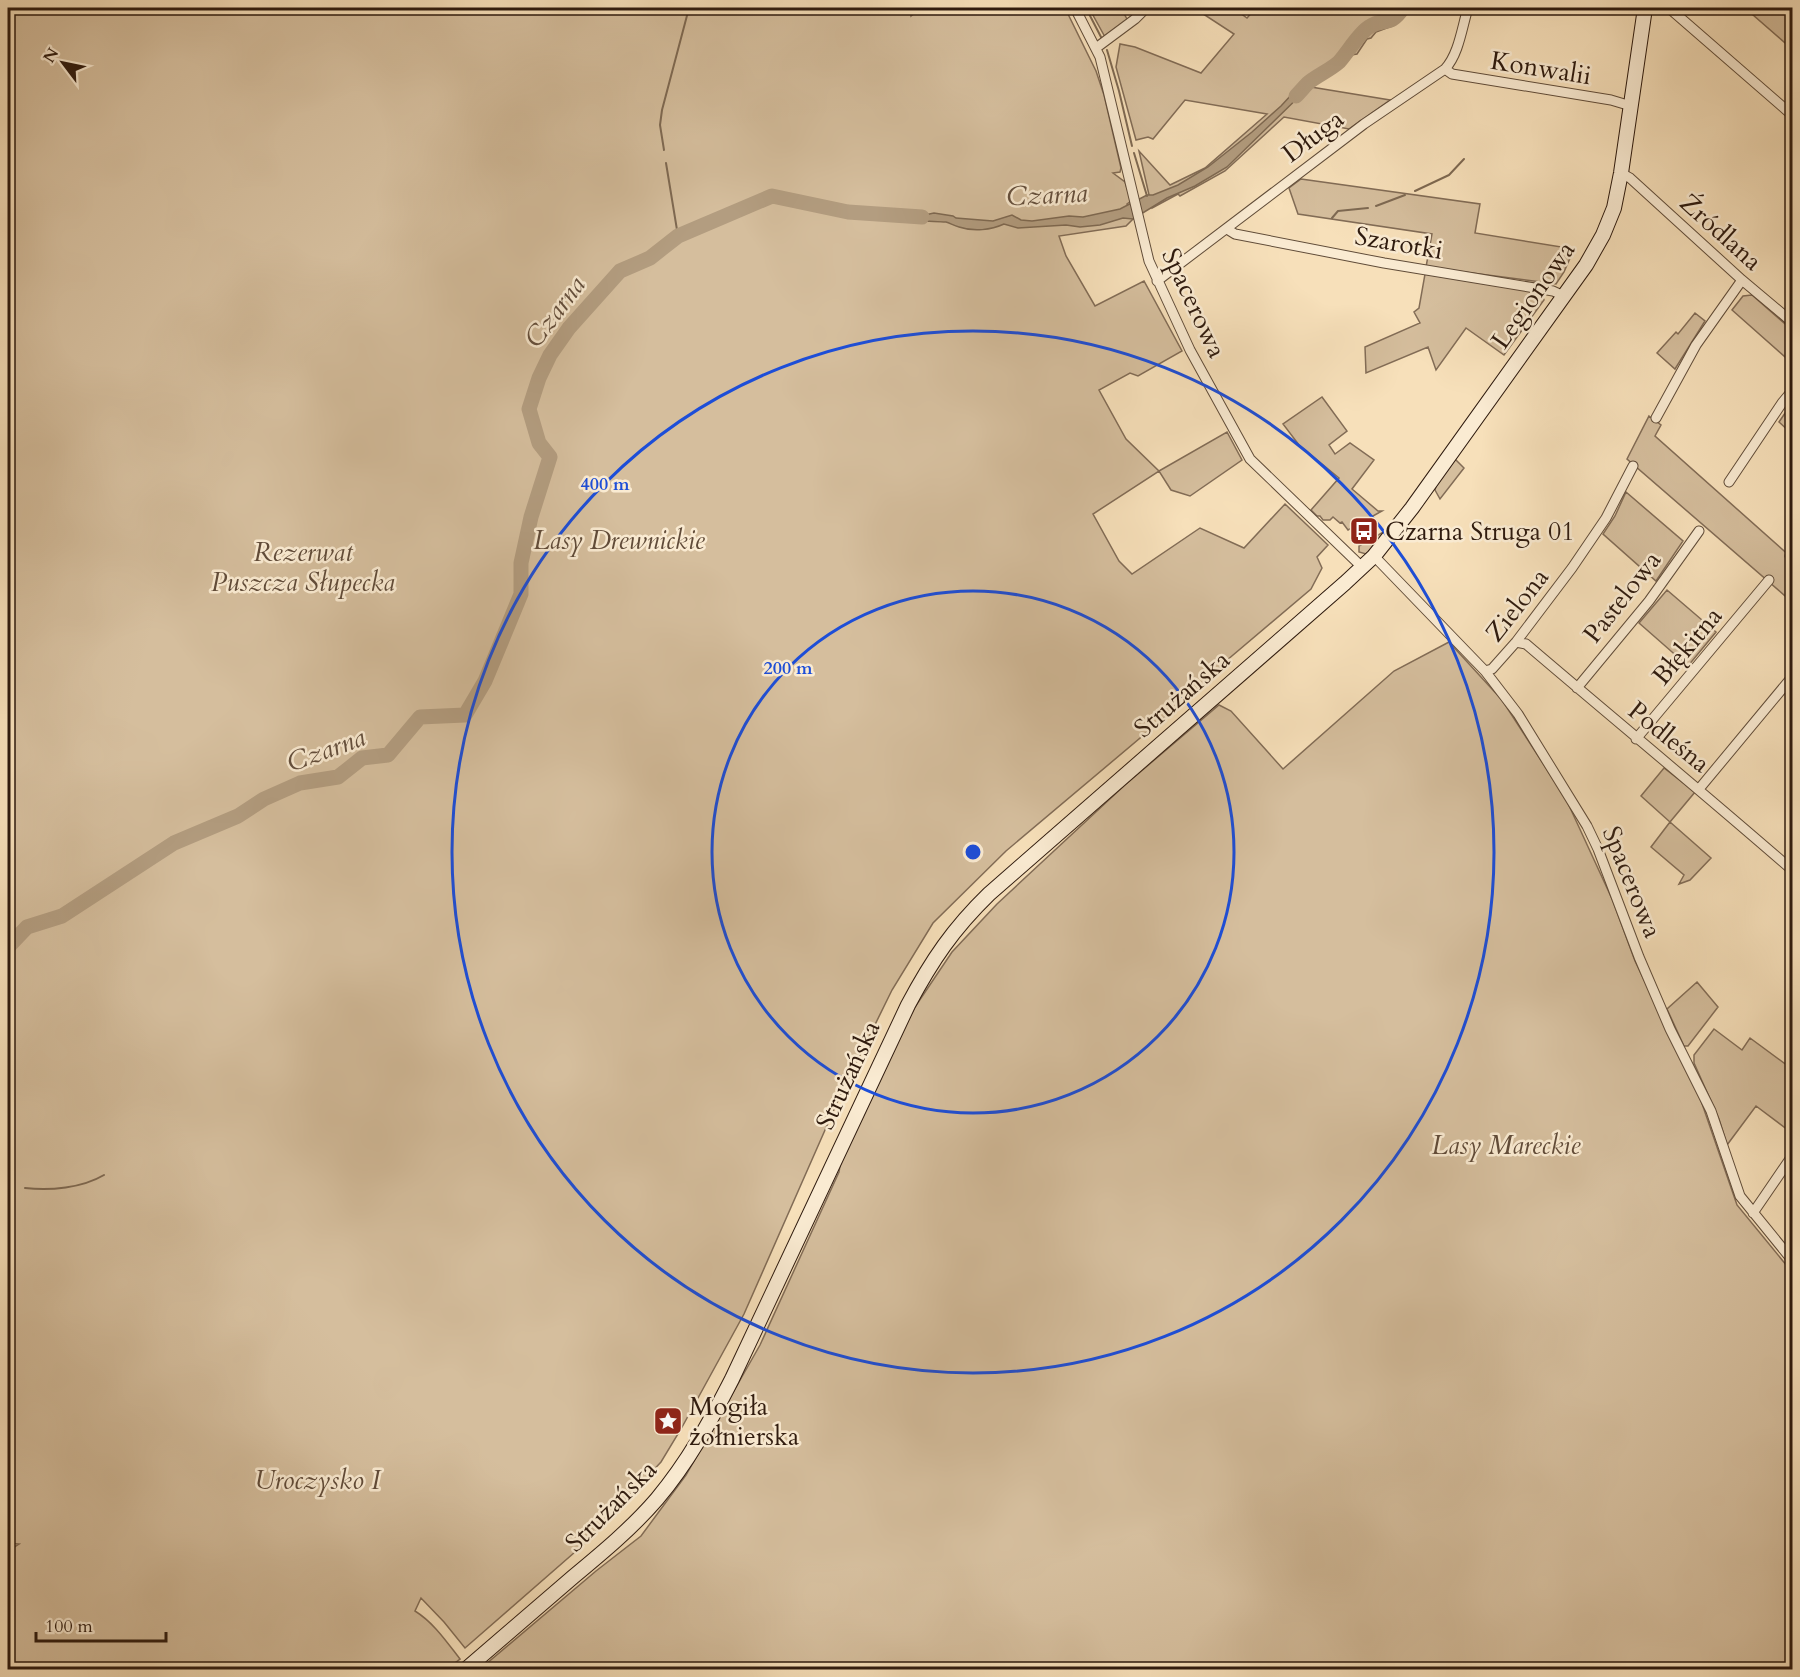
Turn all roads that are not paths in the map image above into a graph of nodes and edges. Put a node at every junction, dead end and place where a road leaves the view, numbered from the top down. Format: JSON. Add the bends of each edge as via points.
{"nodes":[{"id":1,"x":1075,"y":8,"type":"edge"},
{"id":2,"x":1146,"y":8,"type":"edge"},
{"id":3,"x":1468,"y":8,"type":"edge"},
{"id":4,"x":1645,"y":8,"type":"edge"},
{"id":5,"x":1669,"y":8,"type":"edge"},
{"id":6,"x":1096,"y":48,"type":"junction"},
{"id":7,"x":1445,"y":69,"type":"junction"},
{"id":8,"x":1631,"y":106,"type":"junction"},
{"id":9,"x":1792,"y":115,"type":"edge"},
{"id":10,"x":1621,"y":173,"type":"junction"},
{"id":11,"x":1227,"y":229,"type":"junction"},
{"id":12,"x":1742,"y":280,"type":"junction"},
{"id":13,"x":1157,"y":281,"type":"junction"},
{"id":14,"x":1564,"y":296,"type":"junction"},
{"id":15,"x":1792,"y":322,"type":"edge"},
{"id":16,"x":1792,"y":391,"type":"edge"},
{"id":17,"x":1656,"y":418,"type":"dead end"},
{"id":18,"x":1633,"y":466,"type":"dead end"},
{"id":19,"x":1729,"y":482,"type":"dead end"},
{"id":20,"x":1699,"y":531,"type":"dead end"},
{"id":21,"x":1374,"y":555,"type":"junction"},
{"id":22,"x":1362,"y":567,"type":"junction"},
{"id":23,"x":1769,"y":580,"type":"dead end"},
{"id":24,"x":1516,"y":642,"type":"junction"},
{"id":25,"x":1485,"y":671,"type":"junction"},
{"id":26,"x":1792,"y":677,"type":"edge"},
{"id":27,"x":1577,"y":688,"type":"junction"},
{"id":28,"x":1636,"y":739,"type":"junction"},
{"id":29,"x":1700,"y":789,"type":"junction"},
{"id":30,"x":1792,"y":870,"type":"edge"},
{"id":31,"x":1792,"y":1156,"type":"edge"},
{"id":32,"x":1753,"y":1212,"type":"junction"},
{"id":33,"x":1792,"y":1260,"type":"edge"},
{"id":34,"x":465,"y":1670,"type":"edge"}],
"edges":[{"from":1,"to":6,"type":"street","name":"Spacerowa"},
{"from":2,"to":6,"type":"street"},
{"from":3,"to":7,"type":"street","name":"Długa","via":[[1456,49]]},
{"from":4,"to":8,"type":"main road","name":"Legionowa"},
{"from":5,"to":9,"type":"street"},
{"from":6,"to":13,"type":"street","name":"Spacerowa"},
{"from":7,"to":8,"type":"street","name":"Konwalii","via":[[1462,76]]},
{"from":7,"to":11,"type":"street","name":"Długa","via":[[1364,124]]},
{"from":8,"to":10,"type":"main road","name":"Legionowa"},
{"from":10,"to":12,"type":"street","name":"Źródlana"},
{"from":10,"to":14,"type":"main road","name":"Legionowa","via":[[1614,208],[1603,235]]},
{"from":11,"to":13,"type":"street","name":"Długa"},
{"from":11,"to":14,"type":"street","name":"Szarotki"},
{"from":12,"to":15,"type":"street","name":"Źródlana"},
{"from":12,"to":17,"type":"street","via":[[1696,345]]},
{"from":13,"to":22,"type":"street","name":"Spacerowa","via":[[1250,459]]},
{"from":14,"to":21,"type":"main road","name":"Legionowa"},
{"from":16,"to":19,"type":"street"},
{"from":18,"to":24,"type":"street","name":"Zielona","via":[[1606,518]]},
{"from":20,"to":27,"type":"street","name":"Pastelowa","via":[[1649,602]]},
{"from":21,"to":22,"type":"main road","name":"Legionowa"},
{"from":21,"to":25,"type":"street","name":"Spacerowa"},
{"from":22,"to":34,"type":"main road","name":"Strużańska","via":[[962,920],[928,966],[908,1005],[732,1379],[691,1454],[656,1500],[624,1533]]},
{"from":23,"to":28,"type":"street","name":"Błękitna"},
{"from":24,"to":25,"type":"street","name":"Zielona","via":[[1492,669]]},
{"from":24,"to":27,"type":"street","name":"Podleśna","via":[[1527,644]]},
{"from":25,"to":32,"type":"street","name":"Spacerowa","via":[[1518,714],[1587,826],[1652,988],[1711,1111],[1740,1196]]},
{"from":26,"to":29,"type":"street"},
{"from":27,"to":28,"type":"street","name":"Podleśna"},
{"from":28,"to":29,"type":"street","name":"Podleśna"},
{"from":29,"to":30,"type":"street","name":"Podleśna"},
{"from":31,"to":32,"type":"street"},
{"from":32,"to":33,"type":"street","name":"Spacerowa"}]}
